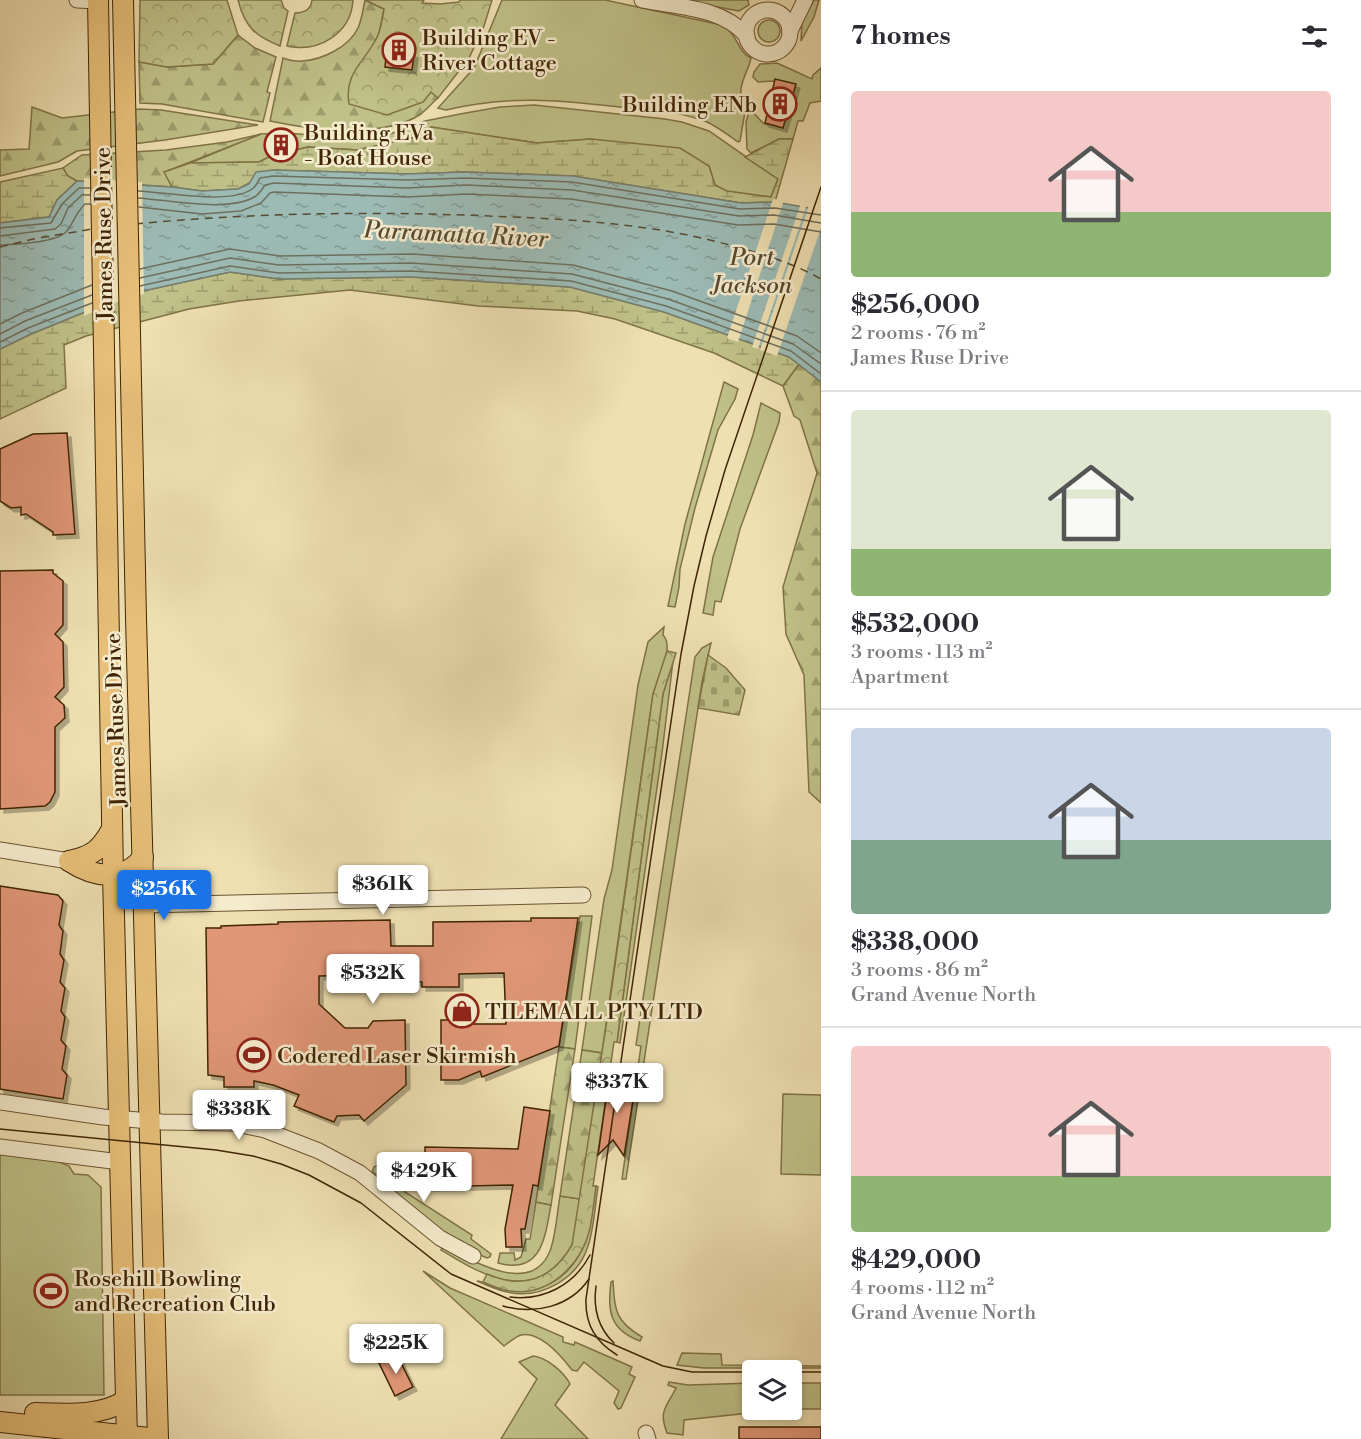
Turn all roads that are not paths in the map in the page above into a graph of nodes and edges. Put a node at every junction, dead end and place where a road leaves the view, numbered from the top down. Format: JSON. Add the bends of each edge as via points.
{"nodes":[{"id":1,"x":77,"y":0,"type":"edge"},
{"id":2,"x":123,"y":0,"type":"edge"},
{"id":3,"x":642,"y":0,"type":"edge"},
{"id":4,"x":780,"y":0,"type":"edge"},
{"id":5,"x":805,"y":0,"type":"edge"},
{"id":6,"x":98,"y":1,"type":"edge"},
{"id":7,"x":760,"y":13,"type":"junction"},
{"id":8,"x":714,"y":14,"type":"junction"},
{"id":9,"x":790,"y":31,"type":"junction"},
{"id":10,"x":747,"y":36,"type":"junction"},
{"id":11,"x":112,"y":829,"type":"junction"},
{"id":12,"x":0,"y":850,"type":"edge"},
{"id":13,"x":143,"y":857,"type":"junction"},
{"id":14,"x":69,"y":861,"type":"junction"},
{"id":15,"x":113,"y":875,"type":"junction"},
{"id":16,"x":583,"y":895,"type":"dead end"},
{"id":17,"x":143,"y":905,"type":"junction"},
{"id":18,"x":0,"y":1102,"type":"edge"},
{"id":19,"x":118,"y":1118,"type":"junction"},
{"id":20,"x":149,"y":1121,"type":"junction"},
{"id":21,"x":0,"y":1147,"type":"edge"},
{"id":22,"x":120,"y":1162,"type":"junction"},
{"id":23,"x":473,"y":1256,"type":"dead end"},
{"id":24,"x":126,"y":1400,"type":"junction"},
{"id":25,"x":0,"y":1412,"type":"edge"},
{"id":26,"x":0,"y":1422,"type":"edge"},
{"id":27,"x":127,"y":1436,"type":"edge"},
{"id":28,"x":159,"y":1439,"type":"edge"}],
"edges":[{"from":1,"to":6,"type":"street"},
{"from":2,"to":13,"type":"main road","name":"James Ruse Drive"},
{"from":3,"to":8,"type":"street"},
{"from":4,"to":7,"type":"street"},
{"from":5,"to":9,"type":"street"},
{"from":6,"to":11,"type":"main road","name":"James Ruse Drive"},
{"from":7,"to":8,"type":"street"},
{"from":7,"to":9,"type":"street","via":[[776,11]]},
{"from":7,"to":10,"type":"street","via":[[748,25]]},
{"from":8,"to":10,"type":"street","via":[[735,24]]},
{"from":9,"to":10,"type":"street","via":[[784,47],[769,54],[757,51]]},
{"from":11,"to":14,"type":"main road","via":[[92,854]]},
{"from":11,"to":15,"type":"main road","name":"James Ruse Drive"},
{"from":12,"to":14,"type":"street"},
{"from":13,"to":15,"type":"main road","via":[[125,873]]},
{"from":13,"to":17,"type":"main road","name":"James Ruse Drive"},
{"from":14,"to":15,"type":"main road","via":[[84,870]]},
{"from":15,"to":19,"type":"main road","name":"James Ruse Drive"},
{"from":16,"to":17,"type":"street"},
{"from":17,"to":20,"type":"main road","name":"James Ruse Drive"},
{"from":18,"to":19,"type":"street"},
{"from":19,"to":20,"type":"street"},
{"from":19,"to":22,"type":"main road","name":"James Ruse Drive"},
{"from":20,"to":23,"type":"street","via":[[231,1123],[319,1151],[360,1173],[440,1238]]},
{"from":20,"to":28,"type":"main road","name":"James Ruse Drive"},
{"from":21,"to":22,"type":"street"},
{"from":22,"to":24,"type":"main road","name":"James Ruse Drive"},
{"from":24,"to":25,"type":"main road","via":[[94,1412]]},
{"from":24,"to":27,"type":"main road","name":"James Ruse Drive"},
{"from":26,"to":27,"type":"main road"},
{"from":27,"to":28,"type":"main road"}]}
